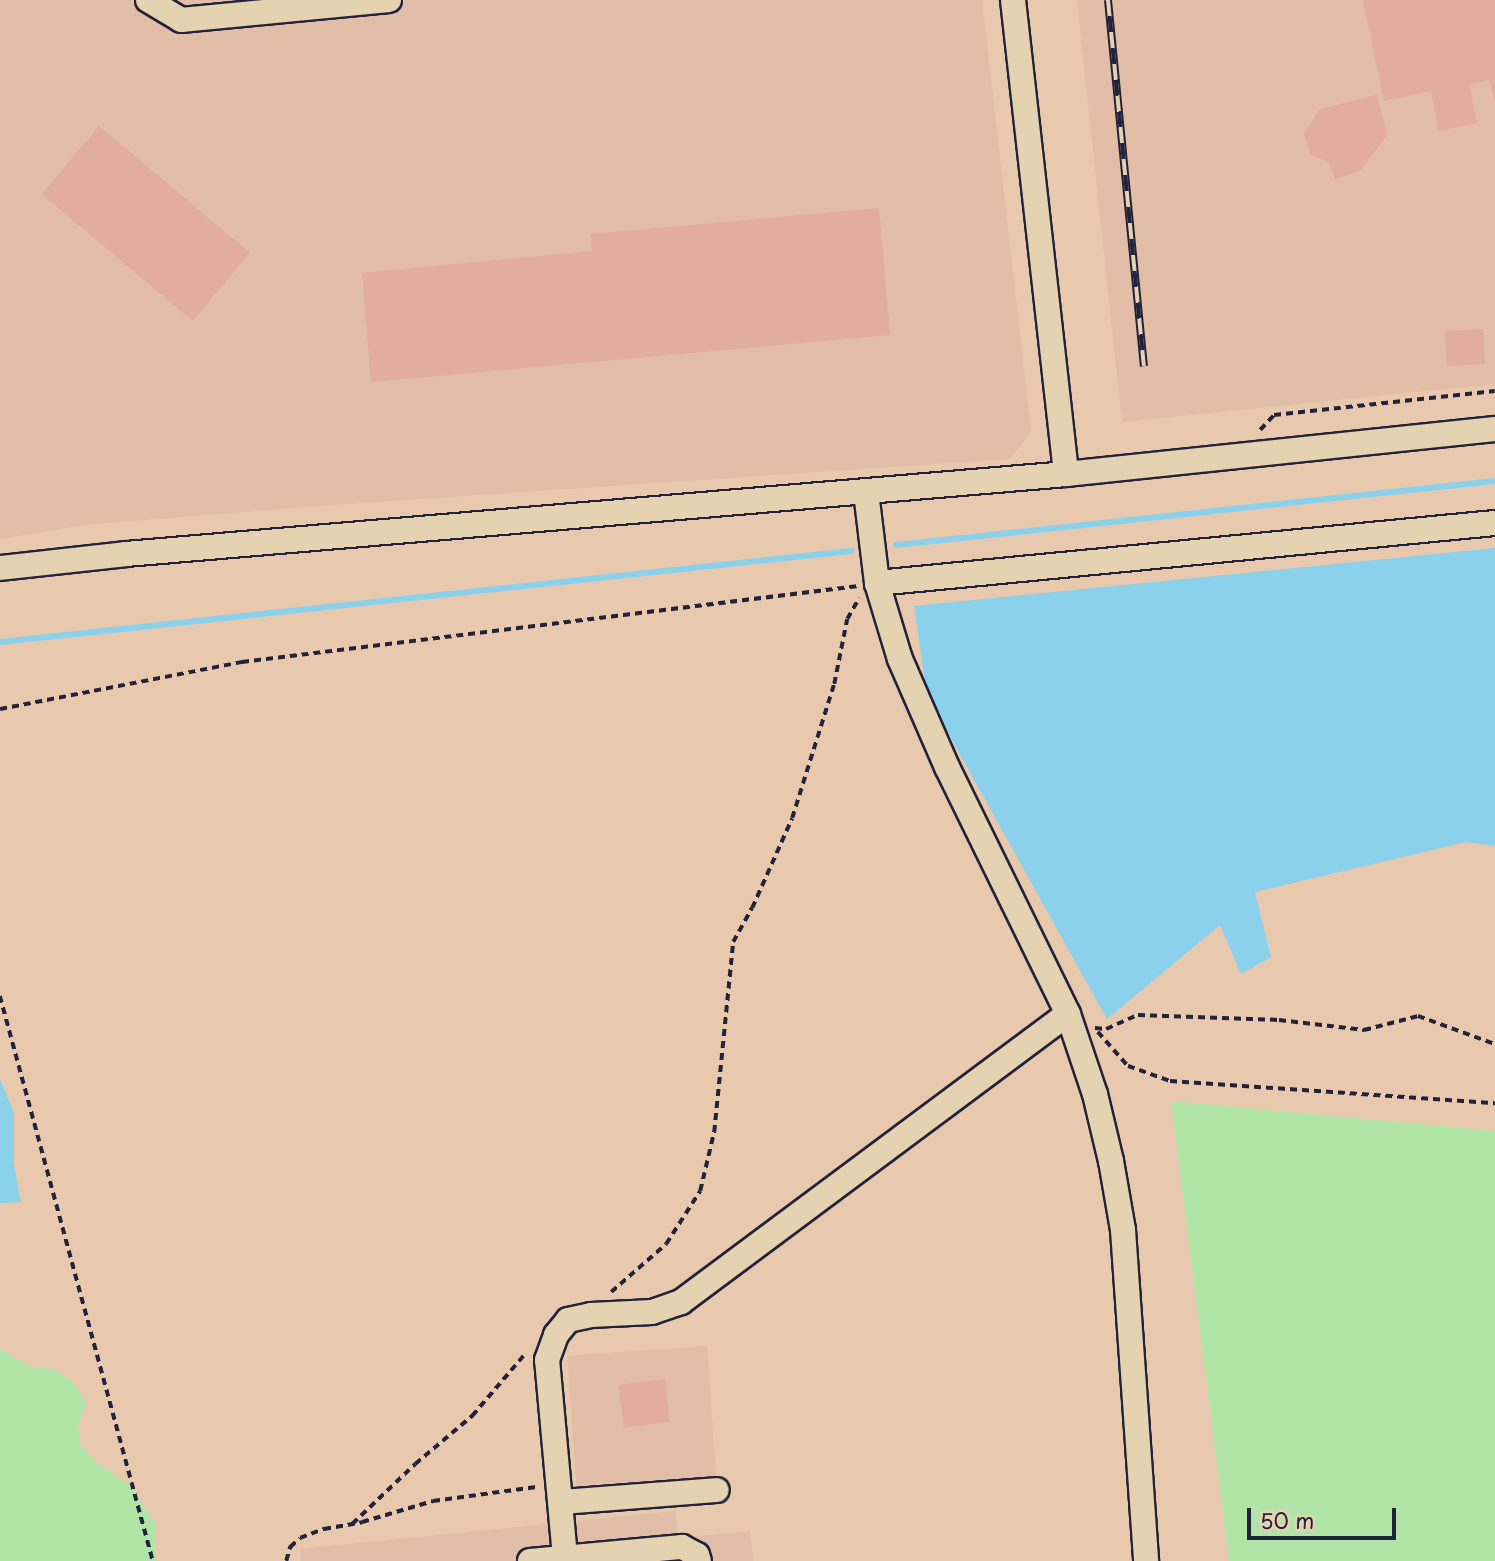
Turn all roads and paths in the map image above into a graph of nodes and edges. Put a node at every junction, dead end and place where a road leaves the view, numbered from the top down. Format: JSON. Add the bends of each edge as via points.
{"nodes":[{"id":1,"x":148,"y":0,"type":"edge"},
{"id":2,"x":389,"y":0,"type":"edge"},
{"id":3,"x":1013,"y":0,"type":"edge"},
{"id":4,"x":1495,"y":391,"type":"edge"},
{"id":5,"x":1495,"y":429,"type":"edge"},
{"id":6,"x":1257,"y":433,"type":"dead end"},
{"id":7,"x":1066,"y":474,"type":"junction"},
{"id":8,"x":866,"y":492,"type":"junction"},
{"id":9,"x":1495,"y":523,"type":"edge"},
{"id":10,"x":0,"y":568,"type":"edge"},
{"id":11,"x":872,"y":584,"type":"junction"},
{"id":12,"x":0,"y":709,"type":"edge"},
{"id":13,"x":0,"y":996,"type":"edge"},
{"id":14,"x":1068,"y":1014,"type":"junction"},
{"id":15,"x":1495,"y":1044,"type":"edge"},
{"id":16,"x":1495,"y":1103,"type":"edge"},
{"id":17,"x":606,"y":1295,"type":"dead end"},
{"id":18,"x":530,"y":1344,"type":"dead end"},
{"id":19,"x":717,"y":1490,"type":"dead end"},
{"id":20,"x":560,"y":1493,"type":"junction"},
{"id":21,"x":352,"y":1524,"type":"junction"},
{"id":22,"x":565,"y":1557,"type":"junction"},
{"id":23,"x":153,"y":1561,"type":"edge"},
{"id":24,"x":286,"y":1561,"type":"edge"},
{"id":25,"x":530,"y":1561,"type":"edge"},
{"id":26,"x":699,"y":1561,"type":"edge"},
{"id":27,"x":1146,"y":1561,"type":"edge"}],
"edges":[{"from":1,"to":2,"type":"street","via":[[181,20]]},
{"from":3,"to":7,"type":"street"},
{"from":4,"to":6,"type":"path","via":[[1274,415]]},
{"from":5,"to":7,"type":"street"},
{"from":7,"to":8,"type":"street"},
{"from":8,"to":10,"type":"street"},
{"from":8,"to":11,"type":"street"},
{"from":9,"to":11,"type":"street"},
{"from":11,"to":12,"type":"path","via":[[242,662]]},
{"from":11,"to":14,"type":"street","via":[[925,719]]},
{"from":11,"to":17,"type":"path","via":[[847,620],[834,684],[792,818],[733,942],[713,1132],[699,1191],[666,1244]]},
{"from":13,"to":23,"type":"path"},
{"from":14,"to":20,"type":"street","via":[[681,1302],[652,1312],[568,1320],[556,1335],[547,1360]]},
{"from":14,"to":27,"type":"street","via":[[1095,1094],[1123,1230]]},
{"from":15,"to":16,"type":"path","via":[[1418,1016],[1364,1030],[1279,1020],[1138,1015],[1106,1029],[1093,1028],[1128,1066],[1170,1081]]},
{"from":18,"to":21,"type":"path","via":[[472,1416]]},
{"from":19,"to":20,"type":"street"},
{"from":20,"to":21,"type":"path","via":[[433,1501]]},
{"from":20,"to":22,"type":"street"},
{"from":21,"to":24,"type":"path","via":[[300,1538],[290,1547]]},
{"from":22,"to":25,"type":"street"},
{"from":22,"to":26,"type":"street","via":[[682,1548],[697,1555]]}]}
